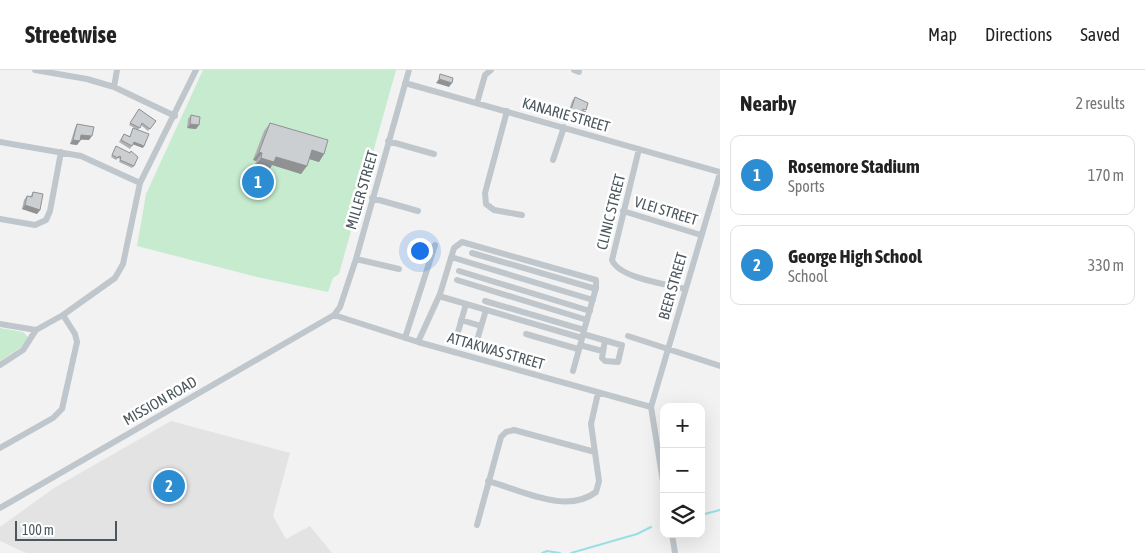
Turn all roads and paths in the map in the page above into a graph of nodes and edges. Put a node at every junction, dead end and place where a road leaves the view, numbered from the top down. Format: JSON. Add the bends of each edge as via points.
{"nodes":[{"id":1,"x":35,"y":70,"type":"edge"},
{"id":2,"x":117,"y":70,"type":"edge"},
{"id":3,"x":196,"y":70,"type":"edge"},
{"id":4,"x":409,"y":70,"type":"edge"},
{"id":5,"x":491,"y":70,"type":"edge"},
{"id":6,"x":405,"y":83,"type":"junction"},
{"id":7,"x":114,"y":87,"type":"junction"},
{"id":8,"x":478,"y":103,"type":"junction"},
{"id":9,"x":507,"y":111,"type":"junction"},
{"id":10,"x":175,"y":116,"type":"junction"},
{"id":11,"x":564,"y":127,"type":"junction"},
{"id":12,"x":388,"y":141,"type":"junction"},
{"id":13,"x":0,"y":142,"type":"edge"},
{"id":14,"x":639,"y":149,"type":"junction"},
{"id":15,"x":61,"y":152,"type":"junction"},
{"id":16,"x":434,"y":154,"type":"dead end"},
{"id":17,"x":553,"y":160,"type":"dead end"},
{"id":18,"x":720,"y":172,"type":"edge"},
{"id":19,"x":140,"y":183,"type":"junction"},
{"id":20,"x":372,"y":198,"type":"junction"},
{"id":21,"x":418,"y":211,"type":"dead end"},
{"id":22,"x":623,"y":211,"type":"junction"},
{"id":23,"x":522,"y":215,"type":"dead end"},
{"id":24,"x":0,"y":219,"type":"edge"},
{"id":25,"x":701,"y":235,"type":"junction"},
{"id":26,"x":435,"y":245,"type":"dead end"},
{"id":27,"x":472,"y":253,"type":"dead end"},
{"id":28,"x":504,"y":253,"type":"junction"},
{"id":29,"x":451,"y":257,"type":"junction"},
{"id":30,"x":356,"y":258,"type":"junction"},
{"id":31,"x":526,"y":260,"type":"junction"},
{"id":32,"x":502,"y":262,"type":"junction"},
{"id":33,"x":524,"y":268,"type":"junction"},
{"id":34,"x":399,"y":269,"type":"dead end"},
{"id":35,"x":489,"y":269,"type":"junction"},
{"id":36,"x":459,"y":272,"type":"dead end"},
{"id":37,"x":499,"y":272,"type":"junction"},
{"id":38,"x":522,"y":278,"type":"junction"},
{"id":39,"x":457,"y":280,"type":"dead end"},
{"id":40,"x":485,"y":280,"type":"junction"},
{"id":41,"x":483,"y":288,"type":"junction"},
{"id":42,"x":518,"y":289,"type":"junction"},
{"id":43,"x":596,"y":289,"type":"junction"},
{"id":44,"x":685,"y":289,"type":"junction"},
{"id":45,"x":439,"y":296,"type":"junction"},
{"id":46,"x":516,"y":297,"type":"junction"},
{"id":47,"x":593,"y":300,"type":"junction"},
{"id":48,"x":486,"y":301,"type":"dead end"},
{"id":49,"x":466,"y":304,"type":"junction"},
{"id":50,"x":513,"y":309,"type":"junction"},
{"id":51,"x":486,"y":310,"type":"junction"},
{"id":52,"x":590,"y":311,"type":"junction"},
{"id":53,"x":63,"y":315,"type":"junction"},
{"id":54,"x":334,"y":315,"type":"junction"},
{"id":55,"x":511,"y":317,"type":"junction"},
{"id":56,"x":461,"y":320,"type":"junction"},
{"id":57,"x":587,"y":320,"type":"junction"},
{"id":58,"x":0,"y":324,"type":"edge"},
{"id":59,"x":481,"y":326,"type":"junction"},
{"id":60,"x":547,"y":327,"type":"junction"},
{"id":61,"x":36,"y":330,"type":"junction"},
{"id":62,"x":458,"y":332,"type":"dead end"},
{"id":63,"x":526,"y":334,"type":"dead end"},
{"id":64,"x":628,"y":336,"type":"dead end"},
{"id":65,"x":478,"y":337,"type":"dead end"},
{"id":66,"x":405,"y":338,"type":"junction"},
{"id":67,"x":544,"y":339,"type":"junction"},
{"id":68,"x":581,"y":339,"type":"junction"},
{"id":69,"x":605,"y":340,"type":"junction"},
{"id":70,"x":418,"y":342,"type":"junction"},
{"id":71,"x":668,"y":348,"type":"junction"},
{"id":72,"x":602,"y":351,"type":"junction"},
{"id":73,"x":0,"y":365,"type":"edge"},
{"id":74,"x":720,"y":366,"type":"edge"},
{"id":75,"x":573,"y":371,"type":"dead end"},
{"id":76,"x":598,"y":393,"type":"junction"},
{"id":77,"x":651,"y":407,"type":"junction"},
{"id":78,"x":0,"y":448,"type":"edge"},
{"id":79,"x":595,"y":452,"type":"junction"},
{"id":80,"x":660,"y":463,"type":"edge"},
{"id":81,"x":488,"y":481,"type":"junction"},
{"id":82,"x":0,"y":508,"type":"edge"},
{"id":83,"x":477,"y":525,"type":"dead end"},
{"id":84,"x":673,"y":538,"type":"edge"},
{"id":85,"x":675,"y":553,"type":"edge"}],
"edges":[{"from":1,"to":7,"type":"street"},
{"from":2,"to":7,"type":"street"},
{"from":3,"to":10,"type":"street"},
{"from":4,"to":6,"type":"street","name":"MILLER STREET"},
{"from":5,"to":8,"type":"street","via":[[485,75]]},
{"from":6,"to":8,"type":"street","name":"KANARIE STREET"},
{"from":6,"to":12,"type":"street","name":"MILLER STREET"},
{"from":7,"to":10,"type":"street"},
{"from":8,"to":9,"type":"street","name":"KANARIE STREET"},
{"from":9,"to":11,"type":"street","name":"KANARIE STREET"},
{"from":9,"to":23,"type":"street","via":[[485,200],[494,210]]},
{"from":10,"to":19,"type":"street"},
{"from":11,"to":14,"type":"street","name":"KANARIE STREET"},
{"from":11,"to":17,"type":"street"},
{"from":12,"to":16,"type":"street"},
{"from":12,"to":20,"type":"street","name":"MILLER STREET"},
{"from":13,"to":15,"type":"street"},
{"from":14,"to":18,"type":"street","name":"KANARIE STREET"},
{"from":14,"to":22,"type":"street","name":"CLINIC STREET"},
{"from":15,"to":19,"type":"street","via":[[90,160]]},
{"from":15,"to":24,"type":"street","via":[[46,220],[35,224]]},
{"from":18,"to":25,"type":"street","name":"BEER STREET"},
{"from":19,"to":53,"type":"street","via":[[120,272]]},
{"from":20,"to":21,"type":"street"},
{"from":20,"to":30,"type":"street","name":"MILLER STREET"},
{"from":22,"to":25,"type":"street","name":"VLEI STREET"},
{"from":22,"to":44,"type":"street","name":"CLINIC STREET","via":[[612,255],[615,267],[624,273]]},
{"from":25,"to":44,"type":"street","name":"BEER STREET"},
{"from":26,"to":66,"type":"street"},
{"from":27,"to":32,"type":"street"},
{"from":28,"to":29,"type":"street","via":[[462,242],[456,245]]},
{"from":28,"to":31,"type":"street"},
{"from":28,"to":32,"type":"street"},
{"from":29,"to":35,"type":"street"},
{"from":29,"to":45,"type":"street"},
{"from":30,"to":34,"type":"street"},
{"from":30,"to":54,"type":"street","name":"MILLER STREET","via":[[340,307]]},
{"from":31,"to":33,"type":"street"},
{"from":31,"to":43,"type":"street","via":[[593,279],[597,281]]},
{"from":32,"to":33,"type":"street"},
{"from":32,"to":37,"type":"street"},
{"from":33,"to":38,"type":"street"},
{"from":33,"to":43,"type":"street"},
{"from":35,"to":37,"type":"street"},
{"from":35,"to":40,"type":"street"},
{"from":36,"to":40,"type":"street"},
{"from":37,"to":38,"type":"street"},
{"from":38,"to":42,"type":"street"},
{"from":38,"to":47,"type":"street"},
{"from":39,"to":41,"type":"street"},
{"from":40,"to":41,"type":"street"},
{"from":40,"to":42,"type":"street"},
{"from":41,"to":46,"type":"street"},
{"from":42,"to":46,"type":"street"},
{"from":42,"to":52,"type":"street"},
{"from":43,"to":47,"type":"street"},
{"from":44,"to":71,"type":"street","name":"BEER STREET"},
{"from":45,"to":49,"type":"street"},
{"from":45,"to":70,"type":"street"},
{"from":46,"to":50,"type":"street"},
{"from":46,"to":57,"type":"street"},
{"from":47,"to":52,"type":"street"},
{"from":48,"to":50,"type":"street"},
{"from":49,"to":51,"type":"street"},
{"from":49,"to":56,"type":"street"},
{"from":50,"to":55,"type":"street"},
{"from":50,"to":68,"type":"street"},
{"from":51,"to":55,"type":"street"},
{"from":51,"to":59,"type":"street"},
{"from":52,"to":57,"type":"street"},
{"from":53,"to":61,"type":"street"},
{"from":53,"to":78,"type":"street","via":[[77,342],[65,404],[59,414]]},
{"from":54,"to":66,"type":"street","name":"ATTAKWAS STREET"},
{"from":54,"to":82,"type":"street","name":"MISSION ROAD"},
{"from":55,"to":60,"type":"street"},
{"from":56,"to":59,"type":"street"},
{"from":56,"to":62,"type":"street"},
{"from":57,"to":68,"type":"street"},
{"from":58,"to":61,"type":"street"},
{"from":59,"to":65,"type":"street"},
{"from":60,"to":67,"type":"street"},
{"from":60,"to":68,"type":"street"},
{"from":61,"to":73,"type":"street","via":[[23,350]]},
{"from":63,"to":67,"type":"street"},
{"from":64,"to":71,"type":"street"},
{"from":66,"to":70,"type":"street","name":"ATTAKWAS STREET"},
{"from":67,"to":68,"type":"street"},
{"from":68,"to":69,"type":"street"},
{"from":68,"to":72,"type":"street"},
{"from":68,"to":75,"type":"street"},
{"from":69,"to":72,"type":"street"},
{"from":69,"to":72,"type":"street","via":[[622,345],[618,362],[603,360]]},
{"from":70,"to":76,"type":"street","name":"ATTAKWAS STREET"},
{"from":71,"to":74,"type":"street"},
{"from":71,"to":77,"type":"street","name":"BEER STREET"},
{"from":76,"to":77,"type":"street","name":"ATTAKWAS STREET"},
{"from":76,"to":79,"type":"street","via":[[591,424]]},
{"from":77,"to":80,"type":"street"},
{"from":79,"to":81,"type":"street","via":[[510,430],[501,437]]},
{"from":79,"to":81,"type":"street","via":[[598,487],[589,497],[580,500],[560,502]]},
{"from":81,"to":83,"type":"street"},
{"from":84,"to":85,"type":"street"}]}
